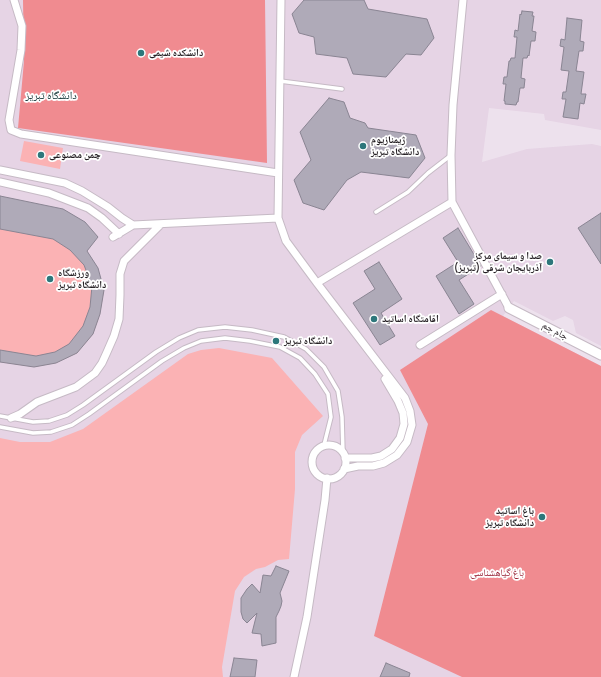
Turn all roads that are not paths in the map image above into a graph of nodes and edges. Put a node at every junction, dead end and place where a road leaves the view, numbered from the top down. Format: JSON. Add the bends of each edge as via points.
{"nodes":[{"id":1,"x":14,"y":0,"type":"edge"},
{"id":2,"x":281,"y":0,"type":"edge"},
{"id":3,"x":463,"y":0,"type":"edge"},
{"id":4,"x":280,"y":81,"type":"junction"},
{"id":5,"x":342,"y":89,"type":"dead end"},
{"id":6,"x":451,"y":156,"type":"junction"},
{"id":7,"x":0,"y":170,"type":"edge"},
{"id":8,"x":278,"y":173,"type":"junction"},
{"id":9,"x":0,"y":182,"type":"edge"},
{"id":10,"x":452,"y":202,"type":"junction"},
{"id":11,"x":376,"y":212,"type":"dead end"},
{"id":12,"x":278,"y":218,"type":"junction"},
{"id":13,"x":161,"y":224,"type":"junction"},
{"id":14,"x":133,"y":225,"type":"junction"},
{"id":15,"x":317,"y":283,"type":"junction"},
{"id":16,"x":502,"y":294,"type":"junction"},
{"id":17,"x":509,"y":308,"type":"joint"},
{"id":18,"x":420,"y":345,"type":"dead end"},
{"id":19,"x":601,"y":355,"type":"edge"},
{"id":20,"x":374,"y":358,"type":"junction"},
{"id":21,"x":0,"y":416,"type":"edge"},
{"id":22,"x":10,"y":418,"type":"junction"},
{"id":23,"x":0,"y":427,"type":"edge"},
{"id":24,"x":324,"y":445,"type":"junction"},
{"id":25,"x":344,"y":455,"type":"junction"},
{"id":26,"x":344,"y":469,"type":"junction"},
{"id":27,"x":327,"y":478,"type":"junction"},
{"id":28,"x":294,"y":677,"type":"edge"}],
"edges":[{"from":1,"to":8,"type":"street","via":[[22,26],[21,50],[9,120],[11,130],[21,134]]},
{"from":2,"to":4,"type":"street"},
{"from":3,"to":6,"type":"street"},
{"from":4,"to":5,"type":"lane"},
{"from":4,"to":8,"type":"street"},
{"from":6,"to":10,"type":"street"},
{"from":6,"to":11,"type":"lane","via":[[408,192]]},
{"from":7,"to":14,"type":"street","via":[[82,190]]},
{"from":8,"to":12,"type":"street"},
{"from":9,"to":14,"type":"street","via":[[49,193],[88,208],[102,218],[116,235]]},
{"from":10,"to":15,"type":"street"},
{"from":10,"to":16,"type":"street"},
{"from":12,"to":13,"type":"street"},
{"from":12,"to":15,"type":"street","via":[[286,241]]},
{"from":13,"to":14,"type":"street"},
{"from":13,"to":22,"type":"street","via":[[124,261],[120,274],[119,319],[107,352],[95,373],[76,387],[37,402]]},
{"from":15,"to":20,"type":"street"},
{"from":16,"to":17,"type":"street"},
{"from":16,"to":18,"type":"street"},
{"from":17,"to":19,"type":"street","name":"جام جم"},
{"from":20,"to":25,"type":"street","via":[[403,413],[404,424],[400,438],[392,449],[381,456],[372,458]]},
{"from":20,"to":26,"type":"street","via":[[404,398],[410,411],[412,425],[407,442],[397,455],[373,466]]},
{"from":21,"to":22,"type":"lane"},
{"from":22,"to":25,"type":"lane","via":[[33,422],[48,421],[67,415],[179,338],[198,330],[225,327],[284,337],[306,349],[324,367],[338,391]]},
{"from":23,"to":24,"type":"lane","via":[[33,433],[51,432],[72,425],[184,348],[201,341],[225,338],[280,347],[300,358],[315,374],[328,394],[331,417]]},
{"from":24,"to":25,"type":"street","via":[[339,448]]},
{"from":24,"to":27,"type":"street","via":[[313,456],[312,466],[318,475]]},
{"from":25,"to":26,"type":"street"},
{"from":26,"to":27,"type":"street","via":[[337,476]]},
{"from":27,"to":28,"type":"street","via":[[307,617]]}]}
